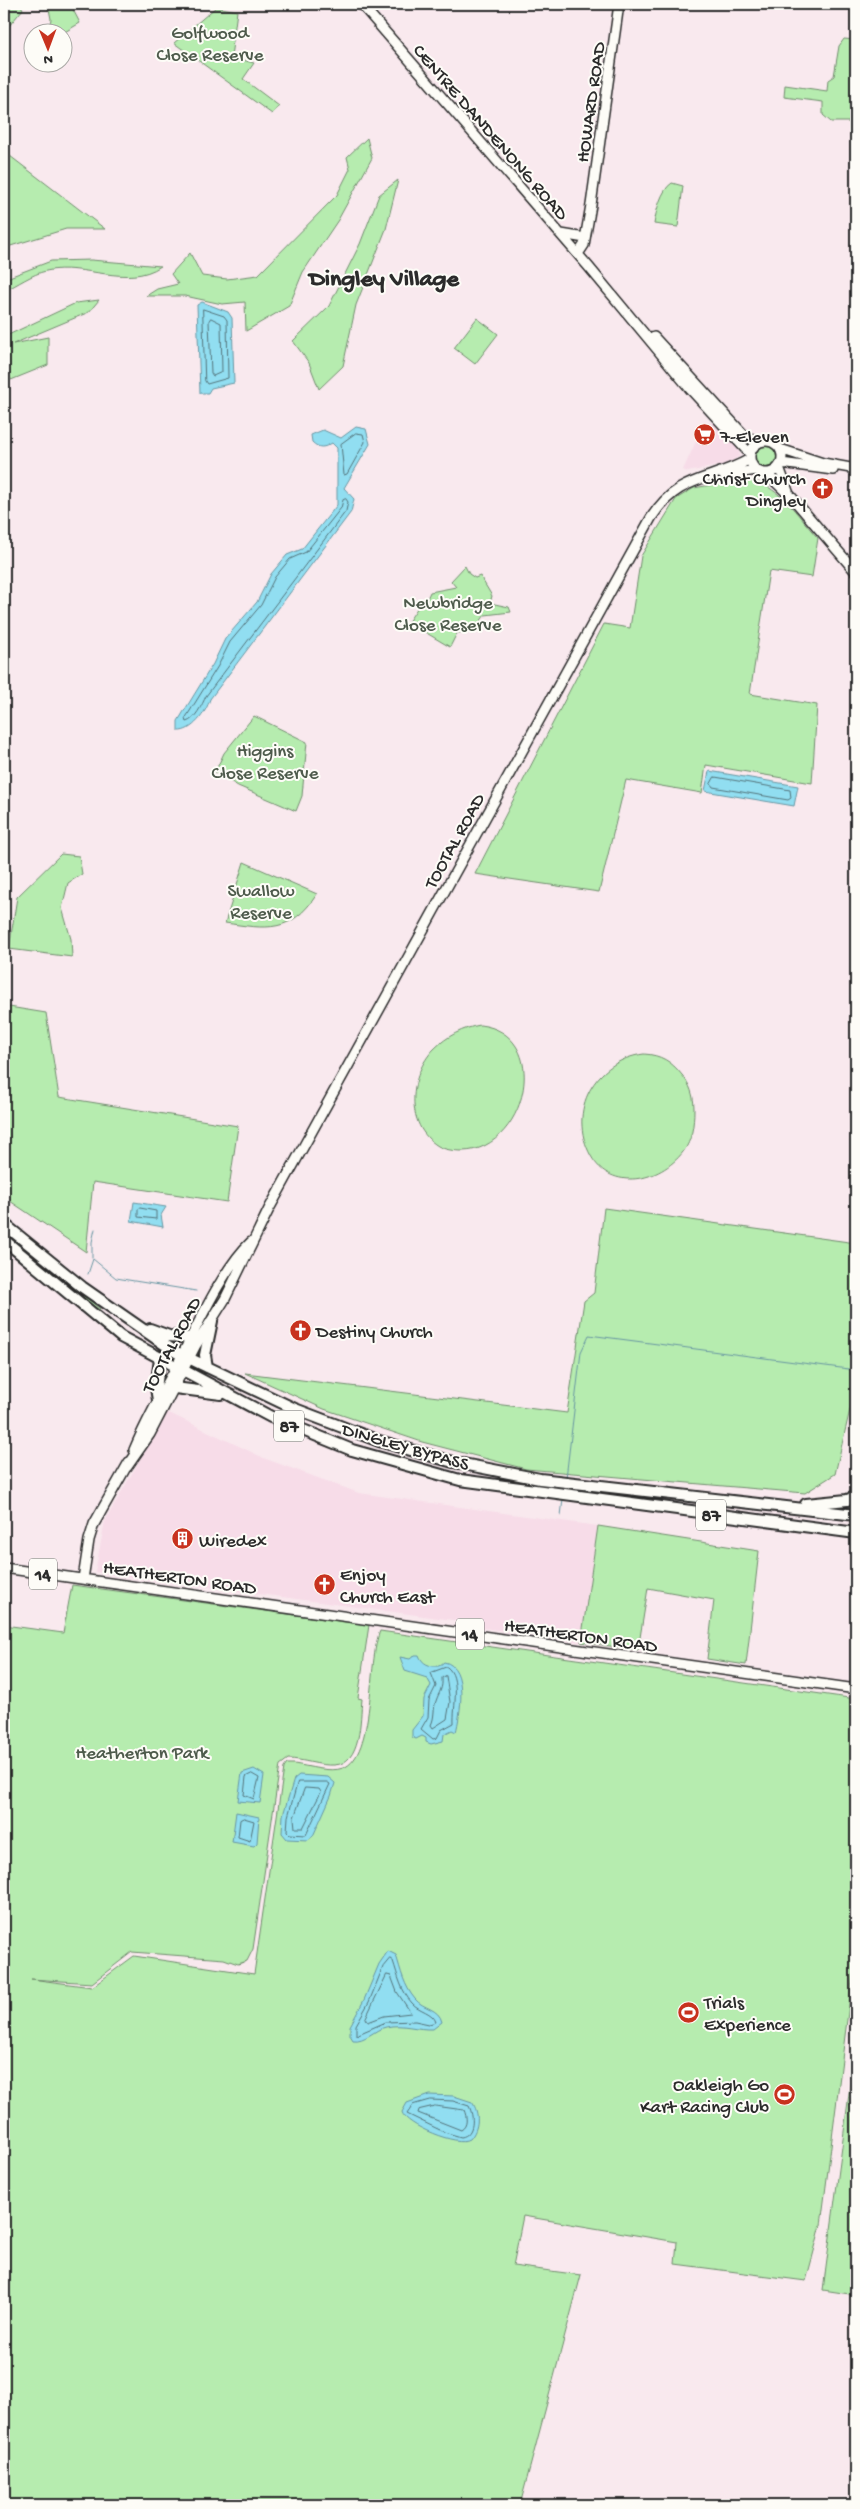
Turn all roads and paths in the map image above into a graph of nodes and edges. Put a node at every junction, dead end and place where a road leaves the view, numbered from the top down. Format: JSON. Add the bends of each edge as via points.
{"nodes":[{"id":1,"x":361,"y":4,"type":"edge"},
{"id":2,"x":619,"y":4,"type":"edge"},
{"id":3,"x":591,"y":205,"type":"junction"},
{"id":4,"x":561,"y":234,"type":"junction"},
{"id":5,"x":585,"y":238,"type":"junction"},
{"id":6,"x":580,"y":256,"type":"junction"},
{"id":7,"x":600,"y":279,"type":"junction"},
{"id":8,"x":760,"y":442,"type":"junction"},
{"id":9,"x":780,"y":449,"type":"junction"},
{"id":10,"x":750,"y":457,"type":"junction"},
{"id":11,"x":780,"y":465,"type":"junction"},
{"id":12,"x":856,"y":469,"type":"edge"},
{"id":13,"x":762,"y":472,"type":"junction"},
{"id":14,"x":856,"y":474,"type":"edge"},
{"id":15,"x":706,"y":476,"type":"junction"},
{"id":16,"x":789,"y":494,"type":"junction"},
{"id":17,"x":856,"y":572,"type":"edge"},
{"id":18,"x":4,"y":1224,"type":"edge"},
{"id":19,"x":4,"y":1240,"type":"edge"},
{"id":20,"x":251,"y":1242,"type":"junction"},
{"id":21,"x":126,"y":1320,"type":"junction"},
{"id":22,"x":212,"y":1322,"type":"junction"},
{"id":23,"x":190,"y":1338,"type":"junction"},
{"id":24,"x":186,"y":1356,"type":"junction"},
{"id":25,"x":160,"y":1359,"type":"junction"},
{"id":26,"x":207,"y":1367,"type":"junction"},
{"id":27,"x":180,"y":1369,"type":"junction"},
{"id":28,"x":175,"y":1388,"type":"junction"},
{"id":29,"x":229,"y":1396,"type":"junction"},
{"id":30,"x":158,"y":1400,"type":"junction"},
{"id":31,"x":127,"y":1468,"type":"junction"},
{"id":32,"x":856,"y":1497,"type":"edge"},
{"id":33,"x":768,"y":1504,"type":"junction"},
{"id":34,"x":856,"y":1514,"type":"edge"},
{"id":35,"x":855,"y":1532,"type":"edge"},
{"id":36,"x":4,"y":1568,"type":"edge"},
{"id":37,"x":83,"y":1580,"type":"junction"},
{"id":38,"x":856,"y":1689,"type":"edge"}],
"edges":[{"from":1,"to":4,"type":"main road","name":"CENTRE DANDENONG ROAD"},
{"from":2,"to":3,"type":"main road","name":"HOWARD ROAD"},
{"from":3,"to":5,"type":"main road","name":"HOWARD ROAD"},
{"from":3,"to":6,"type":"main road","name":"HOWARD ROAD","via":[[588,244]]},
{"from":4,"to":5,"type":"main road"},
{"from":4,"to":6,"type":"main road","name":"CENTRE DANDENONG ROAD"},
{"from":5,"to":6,"type":"main road","name":"HOWARD ROAD"},
{"from":6,"to":7,"type":"main road","name":"CENTRE DANDENONG ROAD"},
{"from":7,"to":8,"type":"main road","name":"CENTRE DANDENONG ROAD","via":[[745,436]]},
{"from":7,"to":10,"type":"main road","name":"CENTRE DANDENONG ROAD"},
{"from":8,"to":9,"type":"main road","via":[[772,442]]},
{"from":8,"to":10,"type":"main road"},
{"from":9,"to":11,"type":"main road"},
{"from":9,"to":12,"type":"main road"},
{"from":10,"to":13,"type":"main road"},
{"from":10,"to":15,"type":"main road","name":"TOOTAL ROAD","via":[[738,466]]},
{"from":11,"to":13,"type":"main road"},
{"from":11,"to":14,"type":"main road"},
{"from":11,"to":16,"type":"main road"},
{"from":13,"to":15,"type":"main road","name":"TOOTAL ROAD"},
{"from":13,"to":16,"type":"main road"},
{"from":15,"to":20,"type":"main road","name":"TOOTAL ROAD","via":[[676,490],[651,518]]},
{"from":16,"to":17,"type":"main road"},
{"from":18,"to":21,"type":"highway","name":"DINGLEY BYPASS","number":"87"},
{"from":19,"to":25,"type":"highway","name":"DINGLEY BYPASS","number":"87","via":[[121,1337]]},
{"from":20,"to":22,"type":"main road","name":"TOOTAL ROAD","via":[[247,1256]]},
{"from":20,"to":23,"type":"main road","name":"TOOTAL ROAD","via":[[240,1252]]},
{"from":21,"to":23,"type":"highway","via":[[168,1336]]},
{"from":21,"to":24,"type":"highway","name":"DINGLEY BYPASS","number":"87"},
{"from":22,"to":24,"type":"main road","name":"TOOTAL ROAD"},
{"from":22,"to":26,"type":"highway","via":[[205,1354]]},
{"from":23,"to":24,"type":"main road","name":"TOOTAL ROAD"},
{"from":24,"to":26,"type":"highway","name":"DINGLEY BYPASS","number":"87"},
{"from":24,"to":27,"type":"main road","name":"TOOTAL ROAD"},
{"from":25,"to":27,"type":"highway","name":"DINGLEY BYPASS","number":"87"},
{"from":25,"to":30,"type":"highway","via":[[156,1388]]},
{"from":26,"to":33,"type":"highway","name":"DINGLEY BYPASS","number":"87","via":[[295,1409],[379,1441],[467,1465],[571,1484]]},
{"from":27,"to":28,"type":"main road","name":"TOOTAL ROAD"},
{"from":27,"to":29,"type":"highway","name":"DINGLEY BYPASS","number":"87"},
{"from":27,"to":30,"type":"main road","name":"TOOTAL ROAD"},
{"from":28,"to":29,"type":"highway"},
{"from":28,"to":31,"type":"main road","name":"TOOTAL ROAD"},
{"from":29,"to":35,"type":"highway","name":"DINGLEY BYPASS","number":"87","via":[[295,1428],[406,1466],[460,1480]]},
{"from":30,"to":31,"type":"main road","name":"TOOTAL ROAD"},
{"from":31,"to":37,"type":"main road","name":"TOOTAL ROAD","via":[[94,1524]]},
{"from":32,"to":33,"type":"highway","via":[[819,1503]]},
{"from":33,"to":34,"type":"highway","name":"DINGLEY BYPASS","number":"87"},
{"from":34,"to":35,"type":"highway"},
{"from":36,"to":37,"type":"main road","name":"HEATHERTON ROAD","number":"14"},
{"from":37,"to":38,"type":"main road","name":"HEATHERTON ROAD","number":"14"}]}
